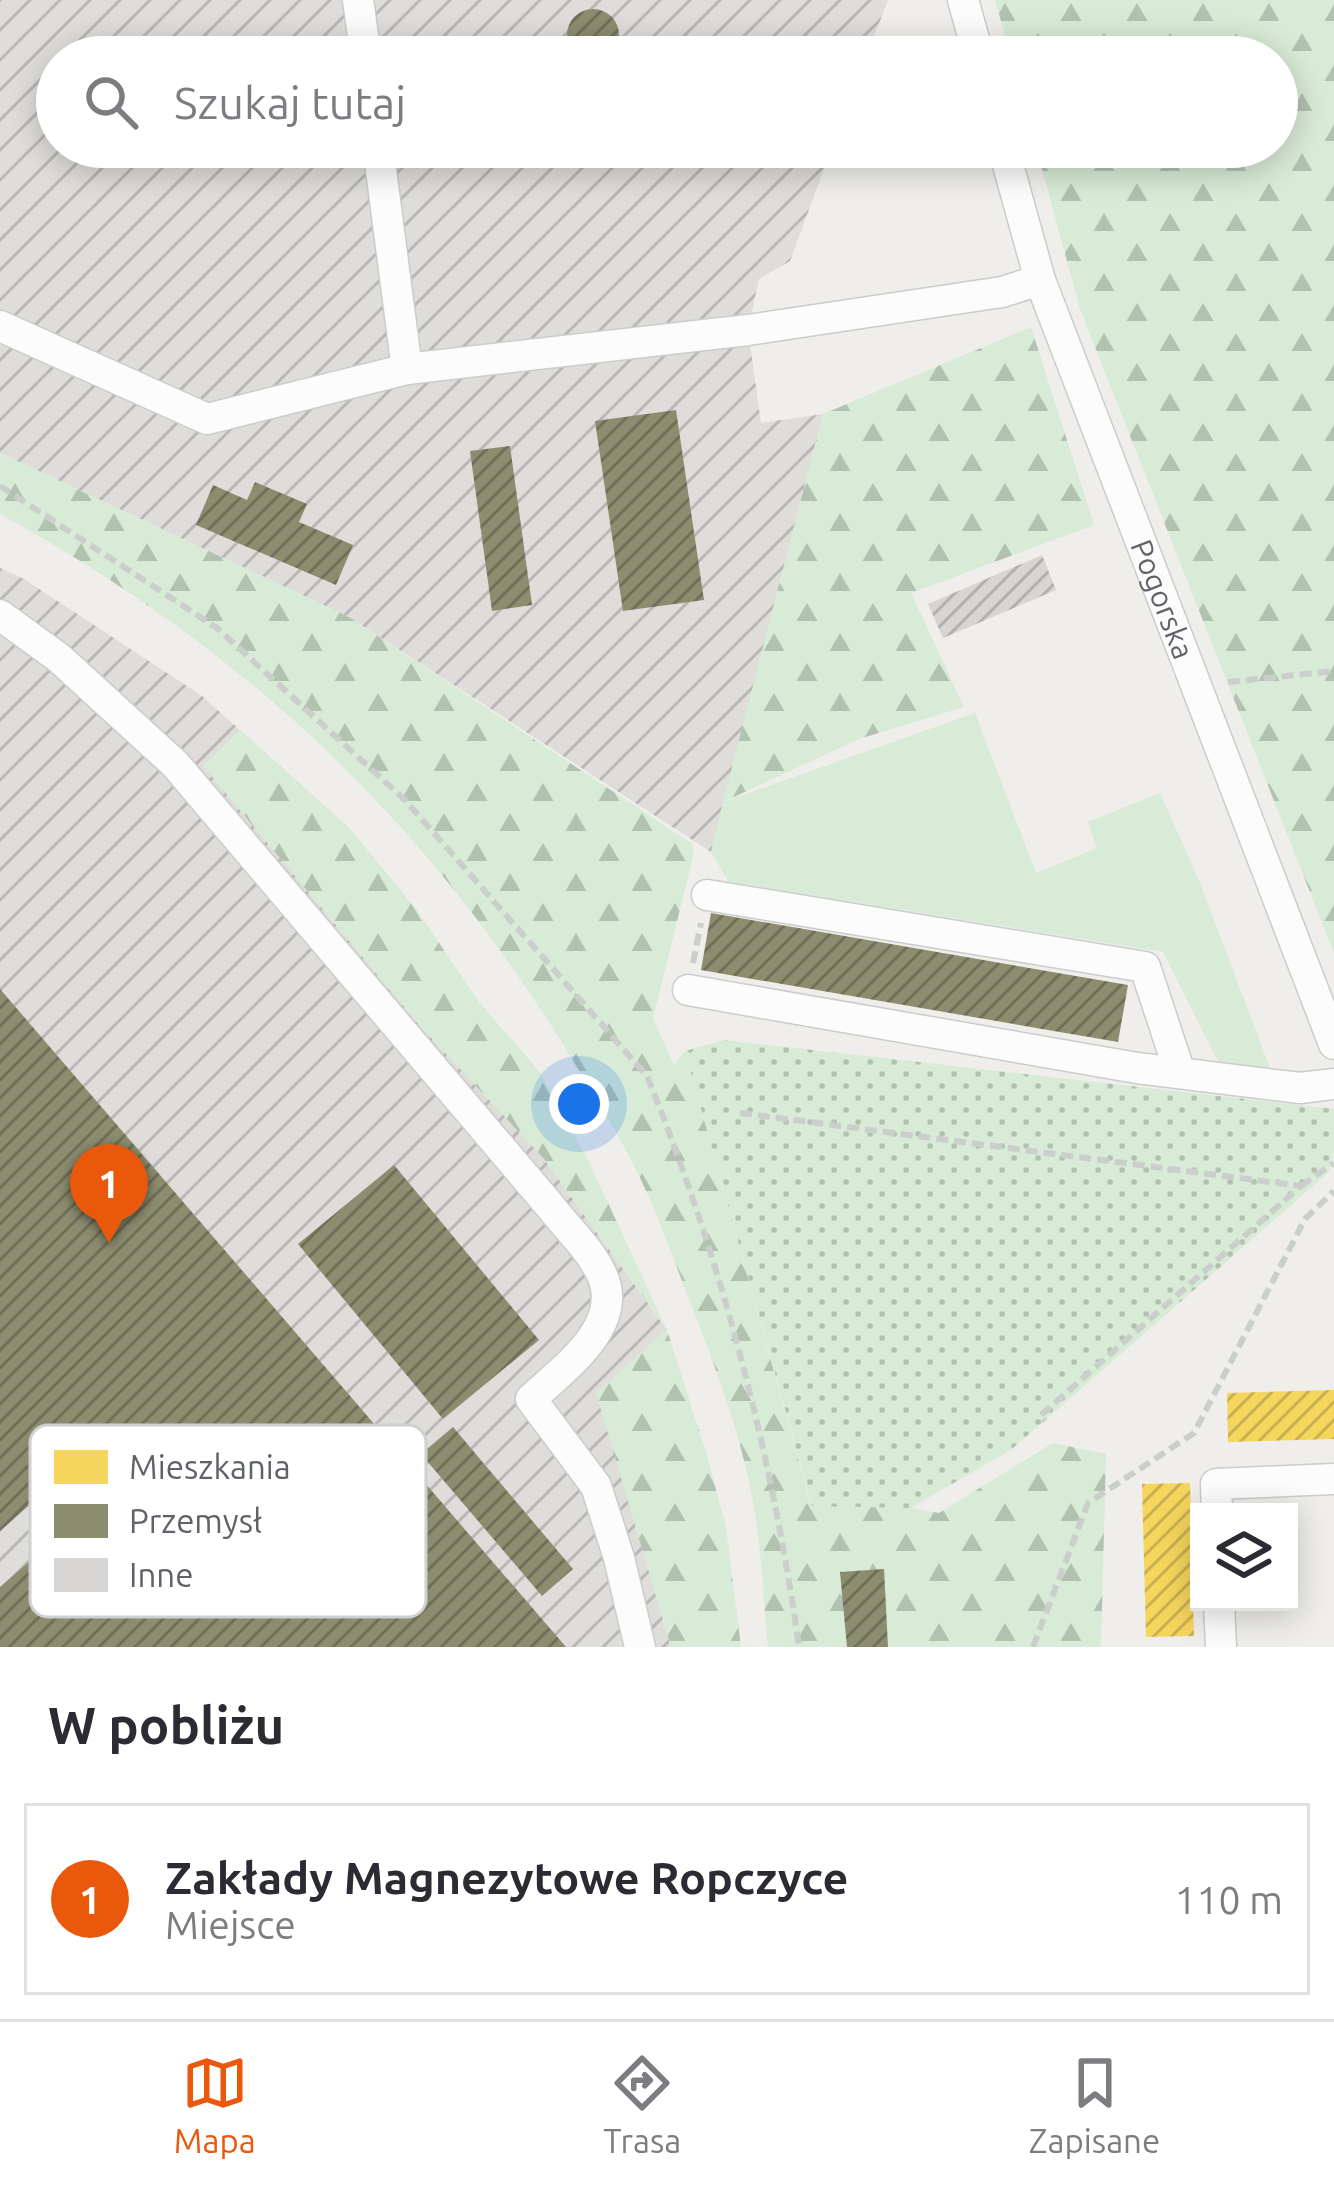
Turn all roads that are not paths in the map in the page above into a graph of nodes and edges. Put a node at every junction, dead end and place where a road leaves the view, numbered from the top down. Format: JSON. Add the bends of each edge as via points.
{"nodes":[{"id":1,"x":358,"y":0,"type":"edge"},
{"id":2,"x":963,"y":0,"type":"edge"},
{"id":3,"x":363,"y":36,"type":"edge"},
{"id":4,"x":973,"y":36,"type":"edge"},
{"id":5,"x":381,"y":168,"type":"edge"},
{"id":6,"x":1010,"y":168,"type":"edge"},
{"id":7,"x":1040,"y":280,"type":"junction"},
{"id":8,"x":0,"y":326,"type":"edge"},
{"id":9,"x":407,"y":369,"type":"junction"},
{"id":10,"x":0,"y":615,"type":"edge"},
{"id":11,"x":707,"y":896,"type":"road end"},
{"id":12,"x":688,"y":990,"type":"road end"},
{"id":13,"x":1334,"y":1044,"type":"edge"},
{"id":14,"x":1180,"y":1073,"type":"junction"},
{"id":15,"x":1334,"y":1084,"type":"edge"},
{"id":16,"x":1334,"y":1479,"type":"edge"},
{"id":17,"x":1217,"y":1503,"type":"edge"},
{"id":18,"x":1220,"y":1611,"type":"edge"},
{"id":19,"x":640,"y":1647,"type":"edge"},
{"id":20,"x":1221,"y":1647,"type":"edge"}],
"edges":[{"from":1,"to":3,"type":"street"},
{"from":2,"to":4,"type":"street"},
{"from":5,"to":9,"type":"street"},
{"from":6,"to":7,"type":"street","name":"Pogorska"},
{"from":7,"to":9,"type":"street","via":[[748,330]]},
{"from":7,"to":13,"type":"street","name":"Pogorska"},
{"from":8,"to":9,"type":"street","via":[[207,419]]},
{"from":10,"to":19,"type":"street","via":[[175,764],[603,1276],[595,1337],[531,1399],[596,1486]]},
{"from":11,"to":14,"type":"street","via":[[1144,967]]},
{"from":12,"to":14,"type":"street"},
{"from":14,"to":15,"type":"street","via":[[1300,1088]]},
{"from":16,"to":17,"type":"street","via":[[1216,1484]]},
{"from":18,"to":20,"type":"street"}]}
